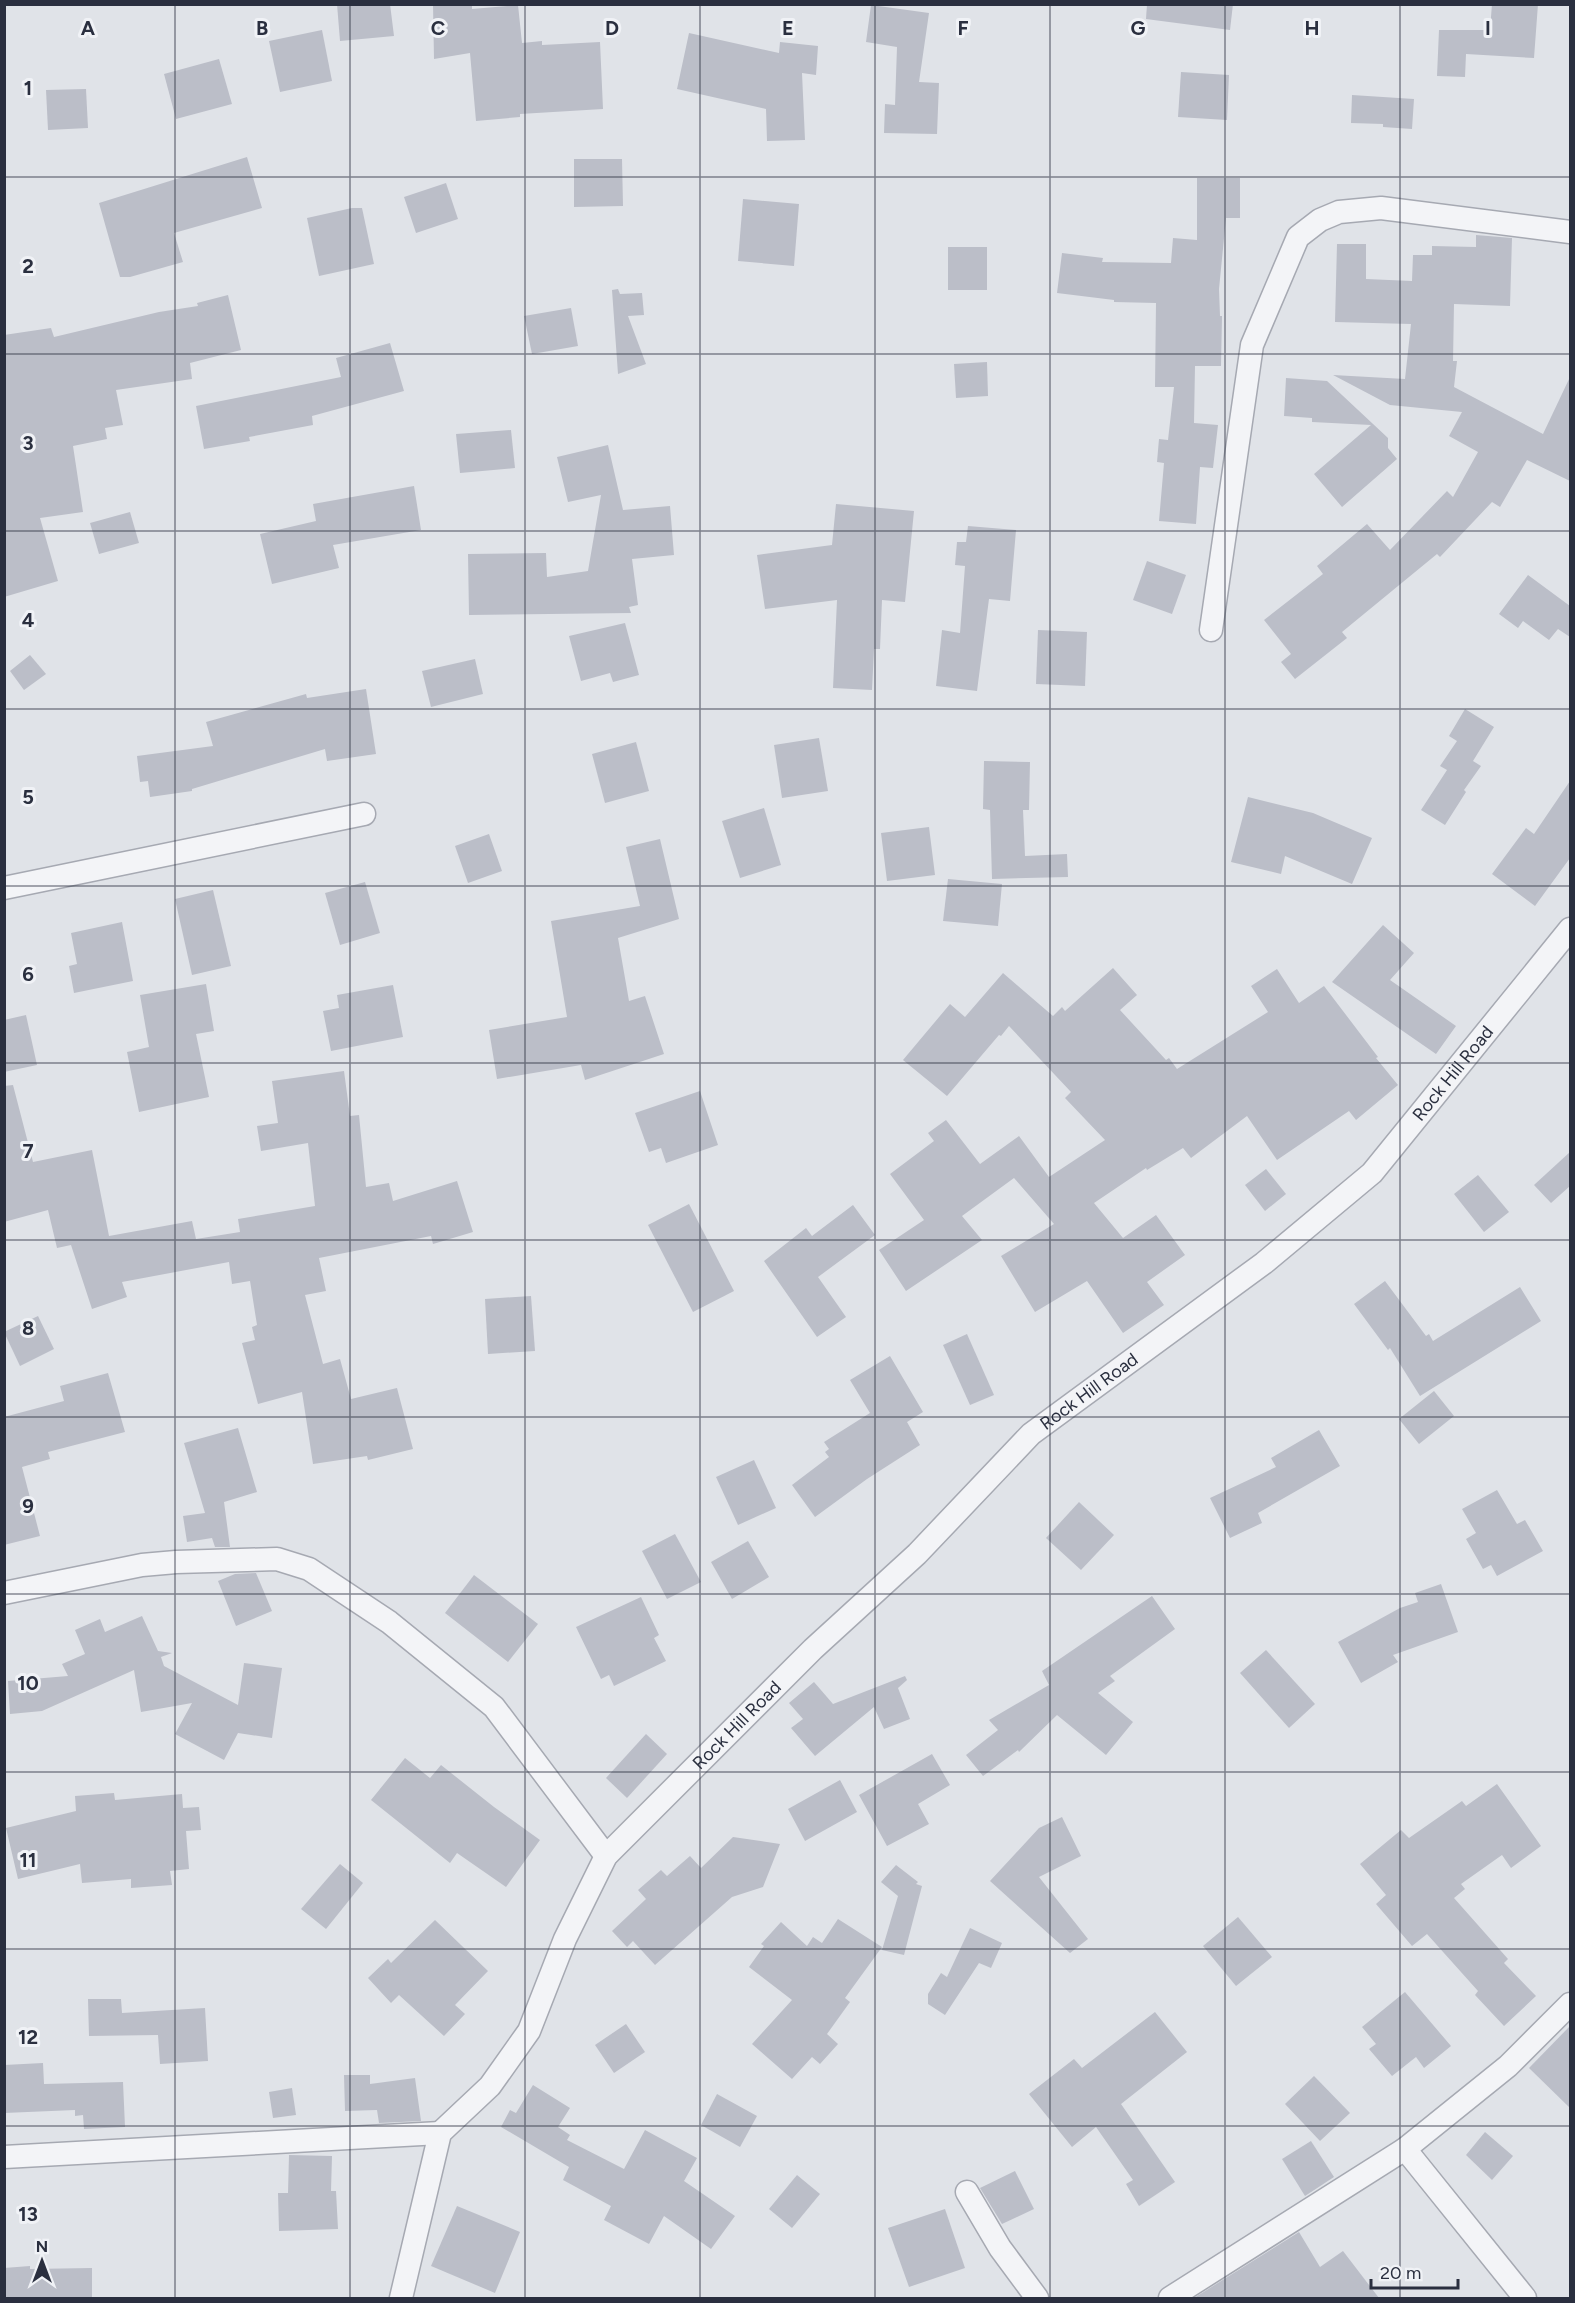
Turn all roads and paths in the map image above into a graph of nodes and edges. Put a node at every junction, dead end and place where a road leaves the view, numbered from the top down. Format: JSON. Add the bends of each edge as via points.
{"nodes":[{"id":1,"x":1570,"y":232,"type":"edge"},
{"id":2,"x":1211,"y":630,"type":"dead end"},
{"id":3,"x":364,"y":814,"type":"dead end"},
{"id":4,"x":4,"y":888,"type":"edge"},
{"id":5,"x":1570,"y":929,"type":"edge"},
{"id":6,"x":4,"y":1593,"type":"edge"},
{"id":7,"x":606,"y":1856,"type":"junction"},
{"id":8,"x":1570,"y":2004,"type":"edge"},
{"id":9,"x":441,"y":2133,"type":"junction"},
{"id":10,"x":1405,"y":2149,"type":"junction"},
{"id":11,"x":4,"y":2157,"type":"edge"},
{"id":12,"x":967,"y":2192,"type":"dead end"},
{"id":13,"x":401,"y":2298,"type":"edge"},
{"id":14,"x":1037,"y":2298,"type":"edge"},
{"id":15,"x":1170,"y":2298,"type":"edge"},
{"id":16,"x":1525,"y":2298,"type":"edge"}],
"edges":[{"from":1,"to":2,"type":"street","via":[[1381,208],[1339,212],[1320,220],[1298,237],[1252,345]]},
{"from":3,"to":4,"type":"street"},
{"from":5,"to":7,"type":"street","name":"Rock Hill Road","via":[[1372,1173],[1264,1263],[1031,1434],[917,1554],[813,1649]]},
{"from":6,"to":7,"type":"street","via":[[142,1565],[176,1562],[277,1559],[309,1569],[389,1622],[494,1707]]},
{"from":7,"to":9,"type":"street","name":"Rock Hill Road","via":[[565,1939],[529,2031],[490,2086]]},
{"from":8,"to":10,"type":"street","via":[[1508,2066]]},
{"from":9,"to":11,"type":"street"},
{"from":9,"to":13,"type":"street"},
{"from":10,"to":15,"type":"street"},
{"from":10,"to":16,"type":"street"},
{"from":12,"to":14,"type":"street","via":[[1000,2248]]}]}
